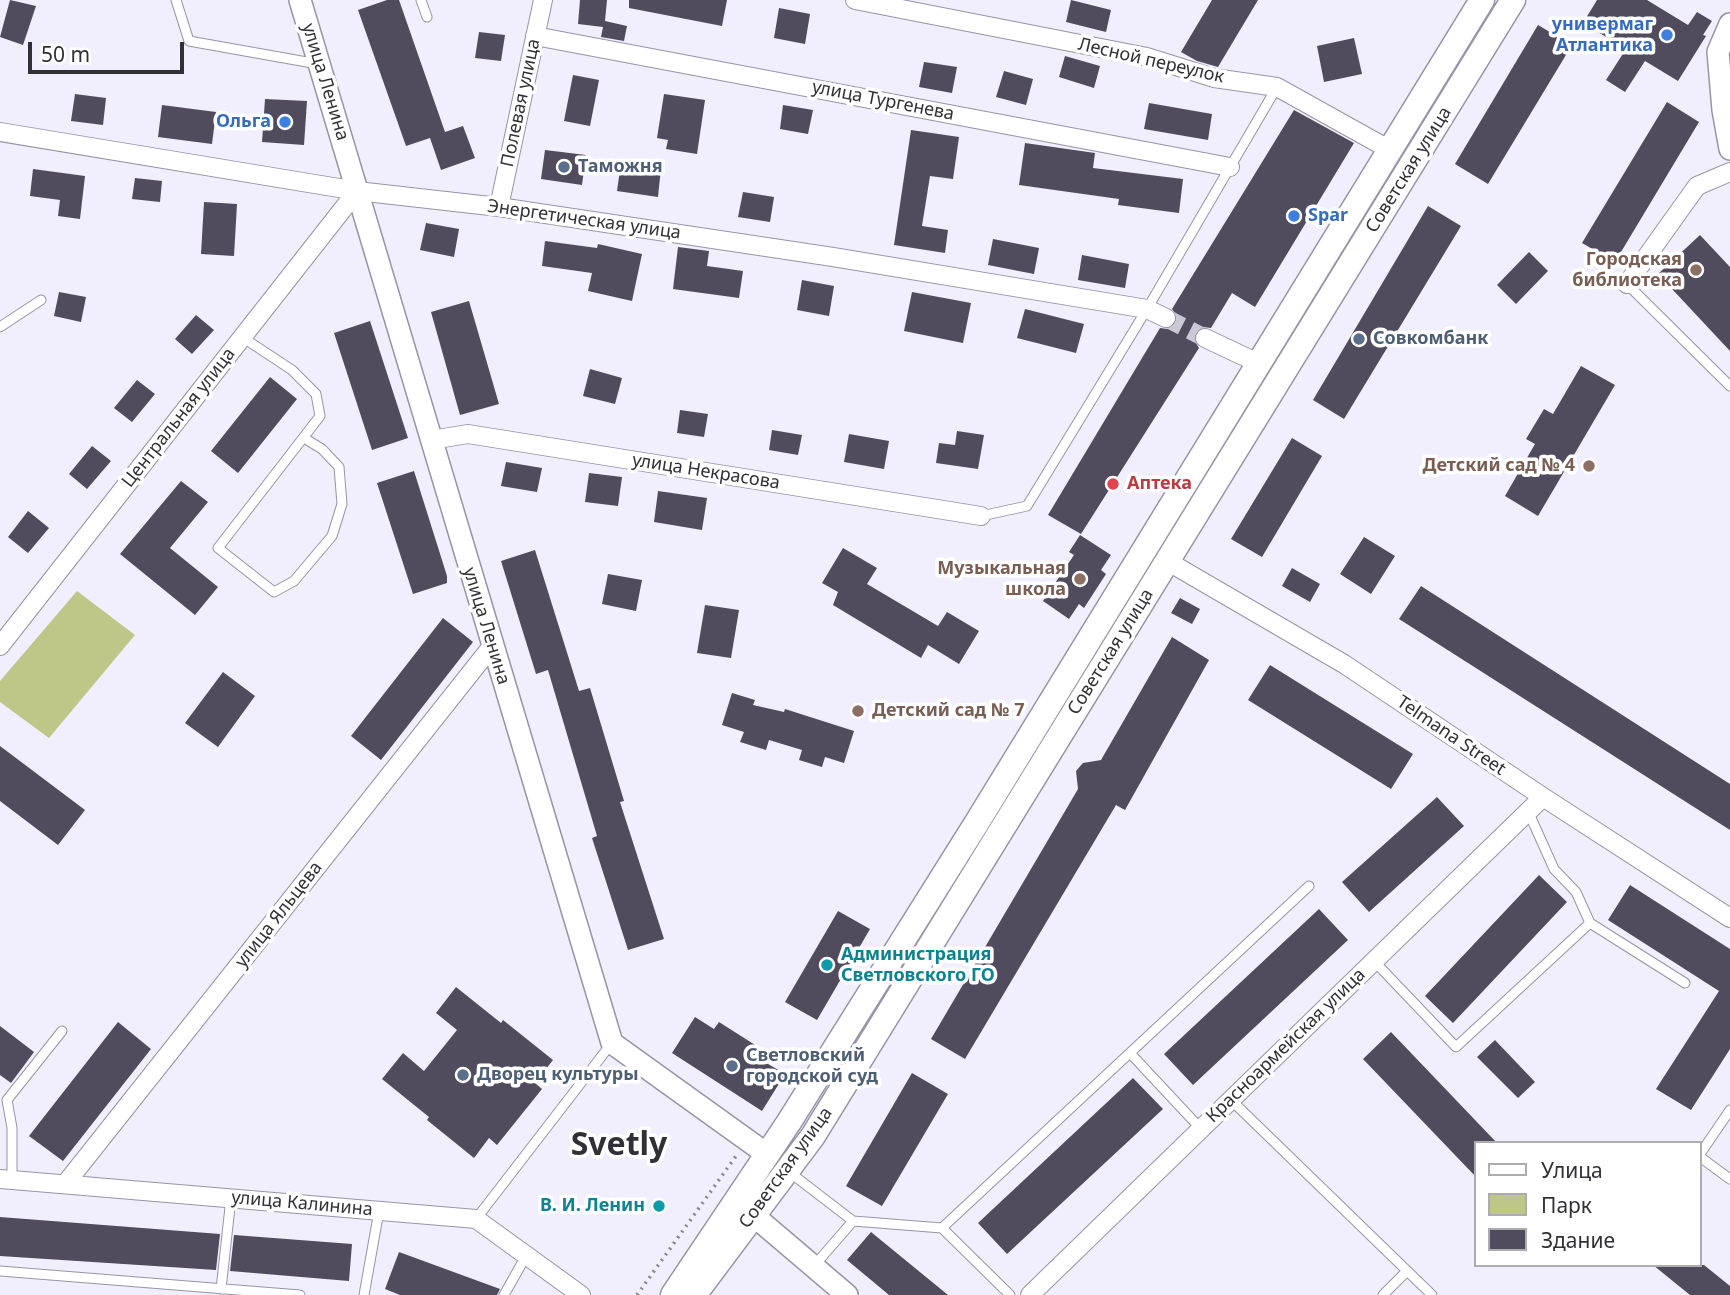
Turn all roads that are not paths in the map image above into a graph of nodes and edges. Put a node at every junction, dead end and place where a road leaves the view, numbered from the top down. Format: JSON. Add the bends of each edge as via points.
{"nodes":[{"id":1,"x":176,"y":0,"type":"edge"},
{"id":2,"x":300,"y":0,"type":"edge"},
{"id":3,"x":421,"y":0,"type":"edge"},
{"id":4,"x":543,"y":0,"type":"edge"},
{"id":5,"x":855,"y":0,"type":"edge"},
{"id":6,"x":1482,"y":0,"type":"edge"},
{"id":7,"x":1513,"y":0,"type":"edge"},
{"id":8,"x":427,"y":17,"type":"dead end"},
{"id":9,"x":1730,"y":24,"type":"edge"},
{"id":10,"x":535,"y":36,"type":"junction"},
{"id":11,"x":319,"y":64,"type":"junction"},
{"id":12,"x":1277,"y":87,"type":"junction"},
{"id":13,"x":0,"y":132,"type":"edge"},
{"id":14,"x":1730,"y":149,"type":"edge"},
{"id":15,"x":1392,"y":151,"type":"junction"},
{"id":16,"x":1230,"y":167,"type":"junction"},
{"id":17,"x":1730,"y":172,"type":"edge"},
{"id":18,"x":357,"y":191,"type":"junction"},
{"id":19,"x":499,"y":207,"type":"junction"},
{"id":20,"x":1627,"y":284,"type":"joint"},
{"id":21,"x":41,"y":300,"type":"dead end"},
{"id":22,"x":1147,"y":309,"type":"junction"},
{"id":23,"x":1166,"y":318,"type":"tunnel mouth"},
{"id":24,"x":0,"y":327,"type":"edge"},
{"id":25,"x":242,"y":337,"type":"junction"},
{"id":26,"x":1205,"y":338,"type":"tunnel mouth"},
{"id":27,"x":1258,"y":363,"type":"junction"},
{"id":28,"x":1730,"y":386,"type":"edge"},
{"id":29,"x":304,"y":438,"type":"junction"},
{"id":30,"x":431,"y":440,"type":"junction"},
{"id":31,"x":981,"y":516,"type":"joint"},
{"id":32,"x":1167,"y":561,"type":"junction"},
{"id":33,"x":0,"y":646,"type":"edge"},
{"id":34,"x":492,"y":646,"type":"junction"},
{"id":35,"x":1543,"y":797,"type":"junction"},
{"id":36,"x":1528,"y":811,"type":"junction"},
{"id":37,"x":1308,"y":886,"type":"dead end"},
{"id":38,"x":1730,"y":918,"type":"edge"},
{"id":39,"x":1590,"y":923,"type":"junction"},
{"id":40,"x":1374,"y":961,"type":"junction"},
{"id":41,"x":1685,"y":983,"type":"dead end"},
{"id":42,"x":62,"y":1031,"type":"dead end"},
{"id":43,"x":612,"y":1043,"type":"junction"},
{"id":44,"x":1130,"y":1053,"type":"junction"},
{"id":45,"x":2,"y":1098,"type":"edge"},
{"id":46,"x":1231,"y":1100,"type":"junction"},
{"id":47,"x":1730,"y":1110,"type":"edge"},
{"id":48,"x":1201,"y":1129,"type":"junction"},
{"id":49,"x":1702,"y":1153,"type":"edge"},
{"id":50,"x":768,"y":1155,"type":"junction"},
{"id":51,"x":1702,"y":1158,"type":"edge"},
{"id":52,"x":788,"y":1171,"type":"junction"},
{"id":53,"x":6,"y":1179,"type":"edge"},
{"id":54,"x":1730,"y":1179,"type":"edge"},
{"id":55,"x":66,"y":1184,"type":"junction"},
{"id":56,"x":231,"y":1198,"type":"junction"},
{"id":57,"x":379,"y":1211,"type":"junction"},
{"id":58,"x":741,"y":1213,"type":"junction"},
{"id":59,"x":476,"y":1219,"type":"junction"},
{"id":60,"x":853,"y":1222,"type":"junction"},
{"id":61,"x":942,"y":1228,"type":"junction"},
{"id":62,"x":526,"y":1256,"type":"junction"},
{"id":63,"x":813,"y":1267,"type":"junction"},
{"id":64,"x":0,"y":1271,"type":"edge"},
{"id":65,"x":1407,"y":1271,"type":"junction"},
{"id":66,"x":220,"y":1289,"type":"junction"},
{"id":67,"x":300,"y":1295,"type":"edge"},
{"id":68,"x":364,"y":1295,"type":"edge"},
{"id":69,"x":504,"y":1295,"type":"edge"},
{"id":70,"x":581,"y":1295,"type":"edge"},
{"id":71,"x":673,"y":1295,"type":"edge"},
{"id":72,"x":694,"y":1295,"type":"edge"},
{"id":73,"x":847,"y":1295,"type":"edge"},
{"id":74,"x":1010,"y":1295,"type":"edge"},
{"id":75,"x":1030,"y":1295,"type":"edge"},
{"id":76,"x":1383,"y":1295,"type":"edge"},
{"id":77,"x":1432,"y":1295,"type":"edge"}],
"edges":[{"from":1,"to":11,"type":"lane","via":[[189,41]]},
{"from":2,"to":11,"type":"street","name":"улица Ленина"},
{"from":3,"to":8,"type":"lane"},
{"from":4,"to":10,"type":"street","name":"Полевая улица"},
{"from":5,"to":12,"type":"street","name":"Лесной переулок","via":[[1147,57],[1214,78]]},
{"from":6,"to":15,"type":"main road","name":"Советская улица"},
{"from":7,"to":32,"type":"main road","name":"Советская улица"},
{"from":9,"to":14,"type":"street","via":[[1718,52]]},
{"from":10,"to":16,"type":"street","name":"улица Тургенева"},
{"from":10,"to":19,"type":"street","name":"Полевая улица"},
{"from":11,"to":18,"type":"street","name":"улица Ленина"},
{"from":12,"to":15,"type":"street","name":"Лесной переулок"},
{"from":12,"to":16,"type":"lane"},
{"from":13,"to":18,"type":"street","name":"Энергетическая улица"},
{"from":15,"to":27,"type":"main road","name":"Советская улица"},
{"from":16,"to":22,"type":"lane"},
{"from":17,"to":20,"type":"street","via":[[1697,187]]},
{"from":18,"to":19,"type":"street","name":"Энергетическая улица"},
{"from":18,"to":25,"type":"street","name":"Центральная улица"},
{"from":18,"to":30,"type":"street","name":"улица Ленина"},
{"from":19,"to":22,"type":"street","name":"Энергетическая улица"},
{"from":20,"to":28,"type":"lane"},
{"from":21,"to":24,"type":"lane"},
{"from":22,"to":23,"type":"street","name":"Энергетическая улица"},
{"from":22,"to":31,"type":"lane","via":[[1027,506]]},
{"from":25,"to":29,"type":"lane","via":[[292,370],[316,394],[320,416]]},
{"from":25,"to":33,"type":"street","name":"Центральная улица"},
{"from":26,"to":27,"type":"street"},
{"from":27,"to":50,"type":"main road","name":"Советская улица"},
{"from":29,"to":29,"type":"lane","via":[[218,548],[274,592],[294,581],[332,536],[342,504],[339,467]]},
{"from":30,"to":31,"type":"street","name":"улица Некрасова","via":[[468,434]]},
{"from":30,"to":34,"type":"street","name":"улица Ленина"},
{"from":32,"to":35,"type":"street","name":"Telmana Street","via":[[1344,664]]},
{"from":32,"to":52,"type":"main road","name":"Советская улица"},
{"from":34,"to":43,"type":"street","name":"улица Ленина"},
{"from":34,"to":55,"type":"street","name":"улица Яльцева"},
{"from":35,"to":36,"type":"street","name":"Красноармейская улица"},
{"from":35,"to":38,"type":"street","name":"Telmana Street"},
{"from":36,"to":39,"type":"lane","via":[[1554,869],[1576,892]]},
{"from":36,"to":40,"type":"street","name":"Красноармейская улица"},
{"from":37,"to":44,"type":"lane"},
{"from":39,"to":40,"type":"lane","via":[[1456,1047]]},
{"from":39,"to":41,"type":"lane"},
{"from":40,"to":46,"type":"street","name":"Красноармейская улица"},
{"from":42,"to":45,"type":"lane"},
{"from":43,"to":50,"type":"street"},
{"from":43,"to":59,"type":"lane"},
{"from":44,"to":48,"type":"lane"},
{"from":44,"to":61,"type":"lane"},
{"from":45,"to":53,"type":"lane","via":[[12,1128]]},
{"from":46,"to":48,"type":"street","name":"Красноармейская улица"},
{"from":46,"to":65,"type":"lane"},
{"from":47,"to":49,"type":"lane"},
{"from":48,"to":75,"type":"street","name":"Красноармейская улица"},
{"from":50,"to":52,"type":"main road"},
{"from":50,"to":58,"type":"main road","name":"Советская улица"},
{"from":51,"to":54,"type":"lane"},
{"from":52,"to":58,"type":"main road","name":"Советская улица"},
{"from":52,"to":60,"type":"lane"},
{"from":53,"to":55,"type":"street","name":"улица Калинина"},
{"from":55,"to":56,"type":"street","name":"улица Калинина"},
{"from":56,"to":57,"type":"street","name":"улица Калинина"},
{"from":56,"to":66,"type":"lane"},
{"from":57,"to":59,"type":"street","name":"улица Калинина"},
{"from":57,"to":68,"type":"lane"},
{"from":58,"to":63,"type":"street"},
{"from":58,"to":71,"type":"main road","name":"Советская улица"},
{"from":58,"to":72,"type":"main road","name":"Советская улица"},
{"from":59,"to":62,"type":"street"},
{"from":60,"to":61,"type":"lane"},
{"from":60,"to":63,"type":"lane"},
{"from":61,"to":74,"type":"lane"},
{"from":62,"to":69,"type":"lane"},
{"from":62,"to":70,"type":"street"},
{"from":63,"to":73,"type":"street"},
{"from":64,"to":66,"type":"lane"},
{"from":65,"to":76,"type":"lane"},
{"from":65,"to":77,"type":"lane"},
{"from":66,"to":67,"type":"lane"}]}
